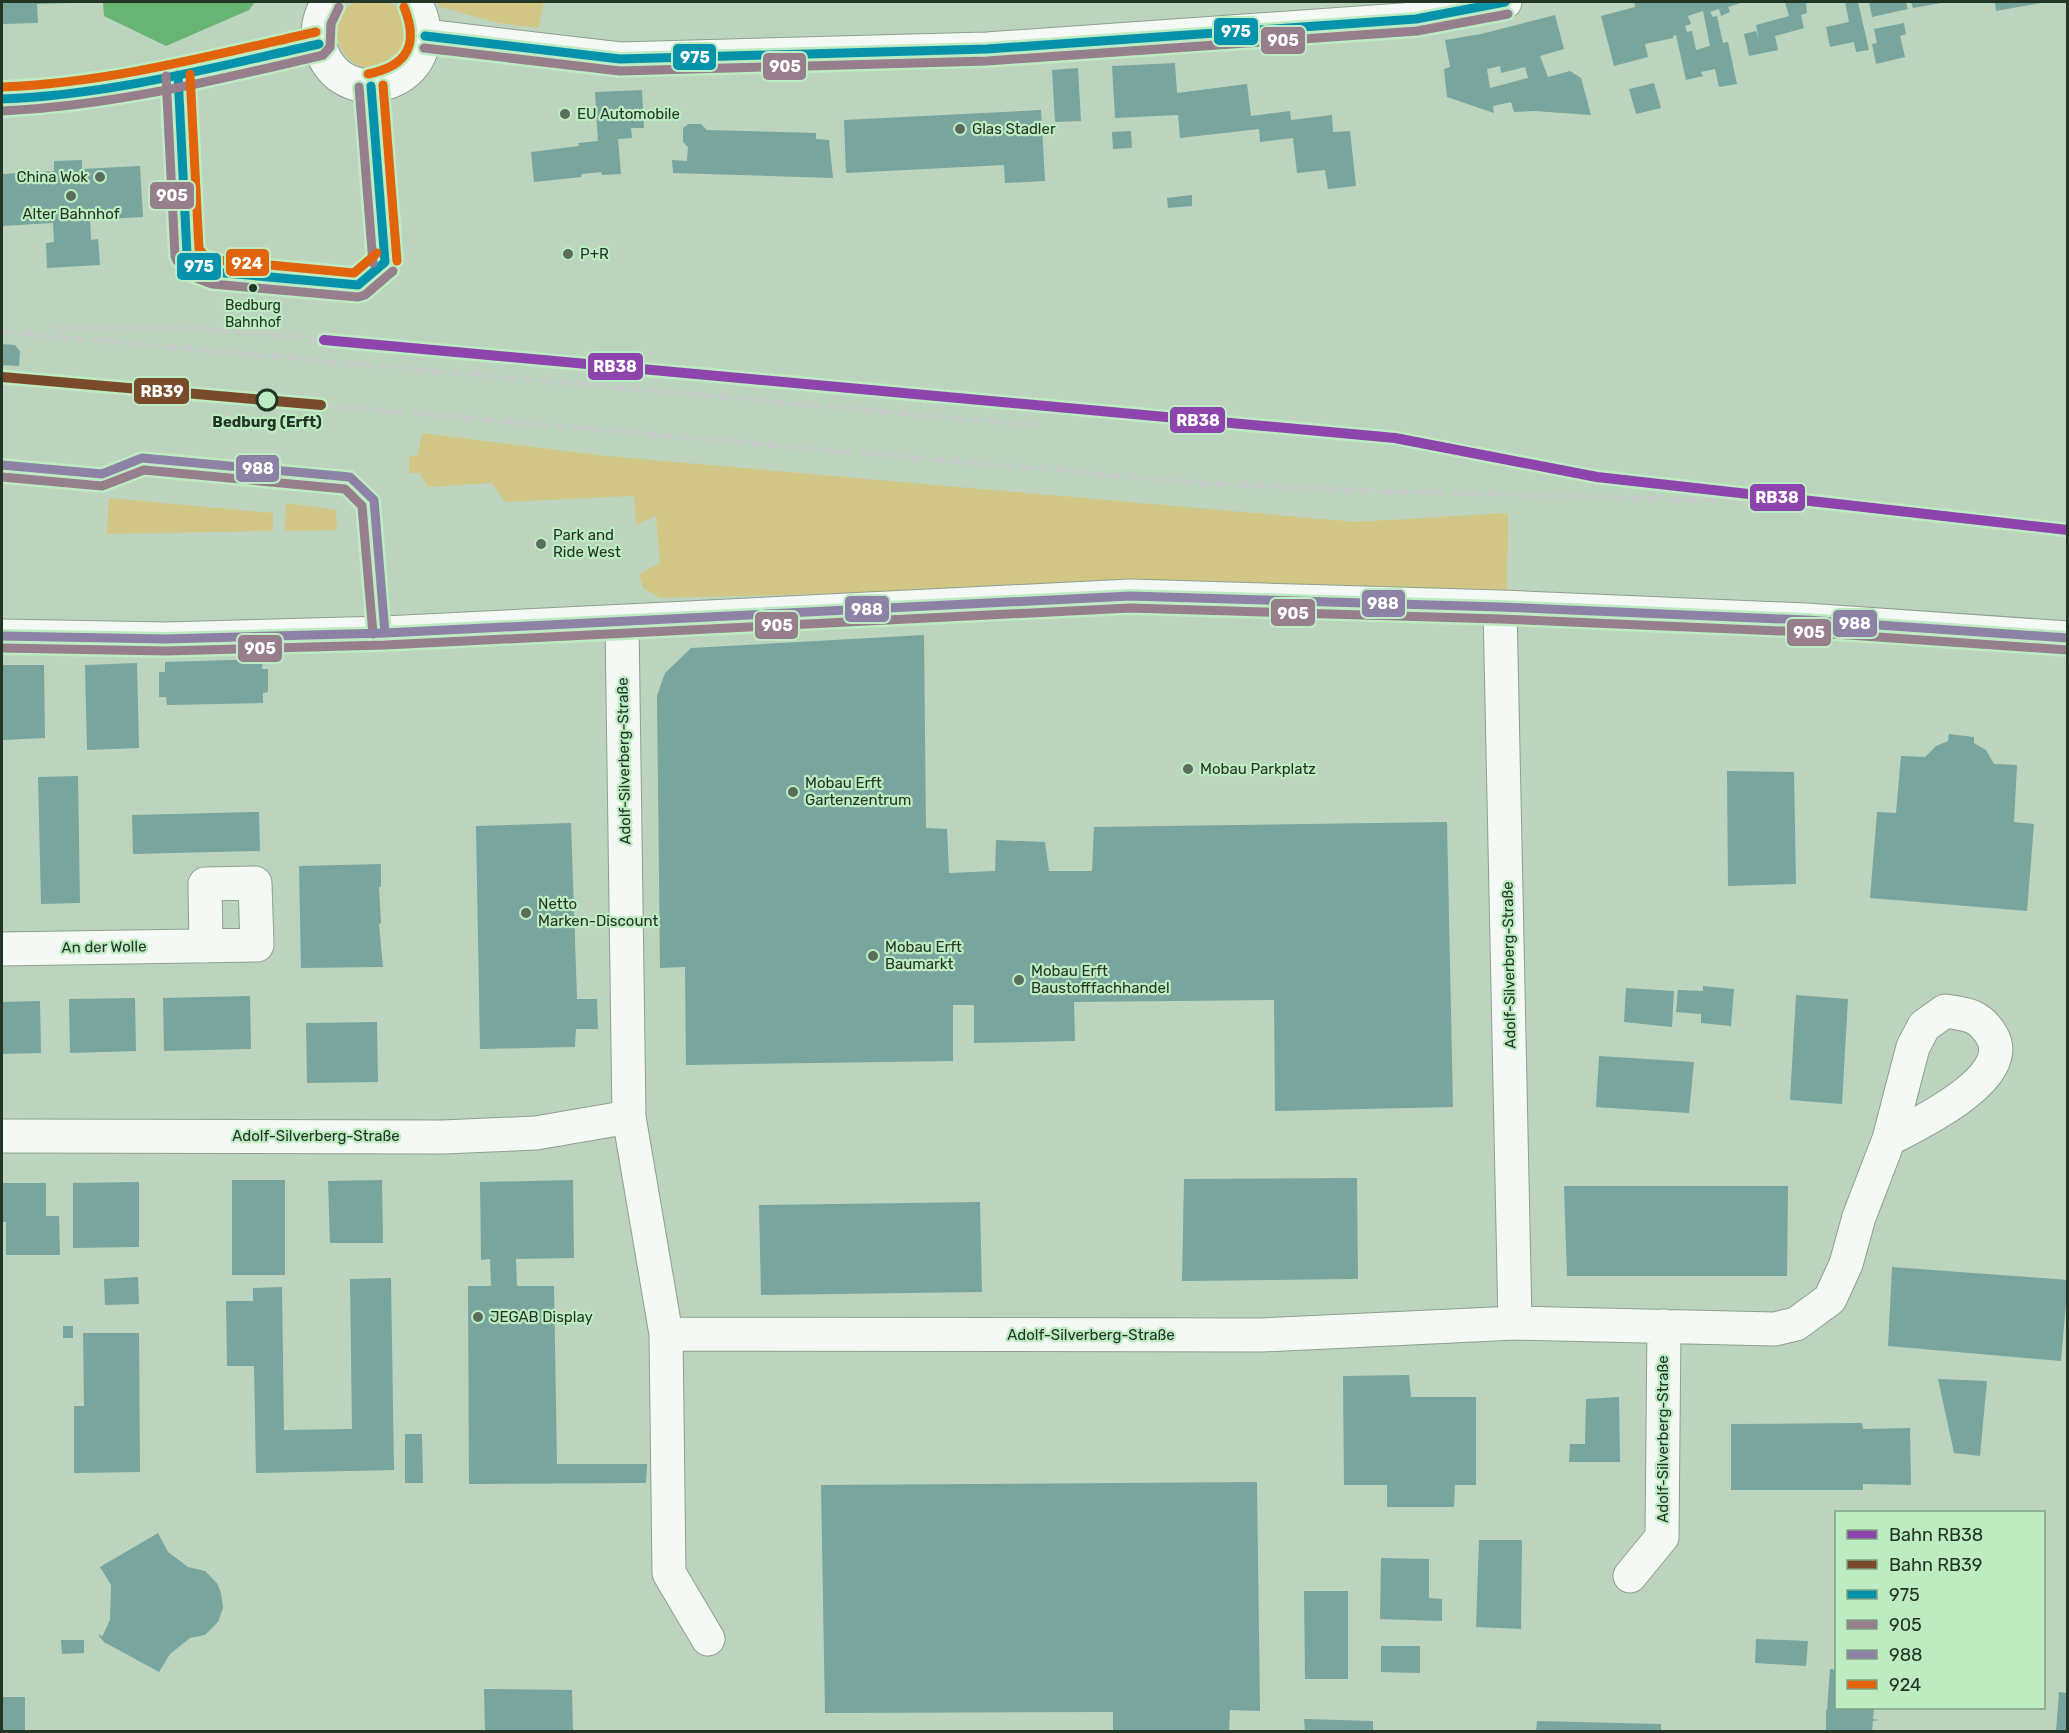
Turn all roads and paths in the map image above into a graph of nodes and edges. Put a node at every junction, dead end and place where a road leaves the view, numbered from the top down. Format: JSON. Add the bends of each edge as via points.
{"nodes":[{"id":1,"x":328,"y":2,"type":"edge"},
{"id":2,"x":415,"y":2,"type":"edge"},
{"id":3,"x":1505,"y":2,"type":"edge"},
{"id":4,"x":425,"y":36,"type":"junction"},
{"id":5,"x":319,"y":44,"type":"junction"},
{"id":6,"x":2,"y":99,"type":"edge"},
{"id":7,"x":1500,"y":607,"type":"junction"},
{"id":8,"x":622,"y":622,"type":"junction"},
{"id":9,"x":2,"y":636,"type":"edge"},
{"id":10,"x":2067,"y":639,"type":"edge"},
{"id":11,"x":206,"y":946,"type":"dead end"},
{"id":12,"x":2,"y":949,"type":"edge"},
{"id":13,"x":629,"y":1117,"type":"junction"},
{"id":14,"x":2,"y":1136,"type":"edge"},
{"id":15,"x":1889,"y":1139,"type":"dead end"},
{"id":16,"x":1515,"y":1323,"type":"junction"},
{"id":17,"x":1664,"y":1326,"type":"junction"},
{"id":18,"x":666,"y":1334,"type":"junction"},
{"id":19,"x":1630,"y":1576,"type":"dead end"},
{"id":20,"x":708,"y":1639,"type":"dead end"}],
"edges":[{"from":1,"to":5,"type":"street","via":[[319,21]]},
{"from":2,"to":4,"type":"street","via":[[422,15]]},
{"from":3,"to":4,"type":"street","via":[[1373,23],[987,49],[621,59]]},
{"from":4,"to":5,"type":"street","via":[[409,71],[392,82],[371,86],[337,74],[325,60]]},
{"from":5,"to":6,"type":"street","via":[[178,75],[50,97]]},
{"from":7,"to":8,"type":"street","via":[[1130,596]]},
{"from":7,"to":10,"type":"street","via":[[1806,620]]},
{"from":7,"to":16,"type":"street","name":"Adolf-Silverberg-Straße"},
{"from":8,"to":9,"type":"street","via":[[166,639]]},
{"from":8,"to":13,"type":"street","name":"Adolf-Silverberg-Straße"},
{"from":11,"to":12,"type":"street","name":"An der Wolle"},
{"from":13,"to":14,"type":"street","name":"Adolf-Silverberg-Straße","via":[[536,1133],[443,1137]]},
{"from":13,"to":18,"type":"street","name":"Adolf-Silverberg-Straße"},
{"from":15,"to":17,"type":"street","name":"Adolf-Silverberg-Straße","via":[[1830,1299],[1796,1324],[1775,1329]]},
{"from":16,"to":17,"type":"street","name":"Adolf-Silverberg-Straße"},
{"from":16,"to":18,"type":"street","name":"Adolf-Silverberg-Straße","via":[[1263,1335]]},
{"from":17,"to":19,"type":"street","name":"Adolf-Silverberg-Straße","via":[[1662,1537]]},
{"from":18,"to":20,"type":"street","name":"Adolf-Silverberg-Straße","via":[[669,1573]]}]}
